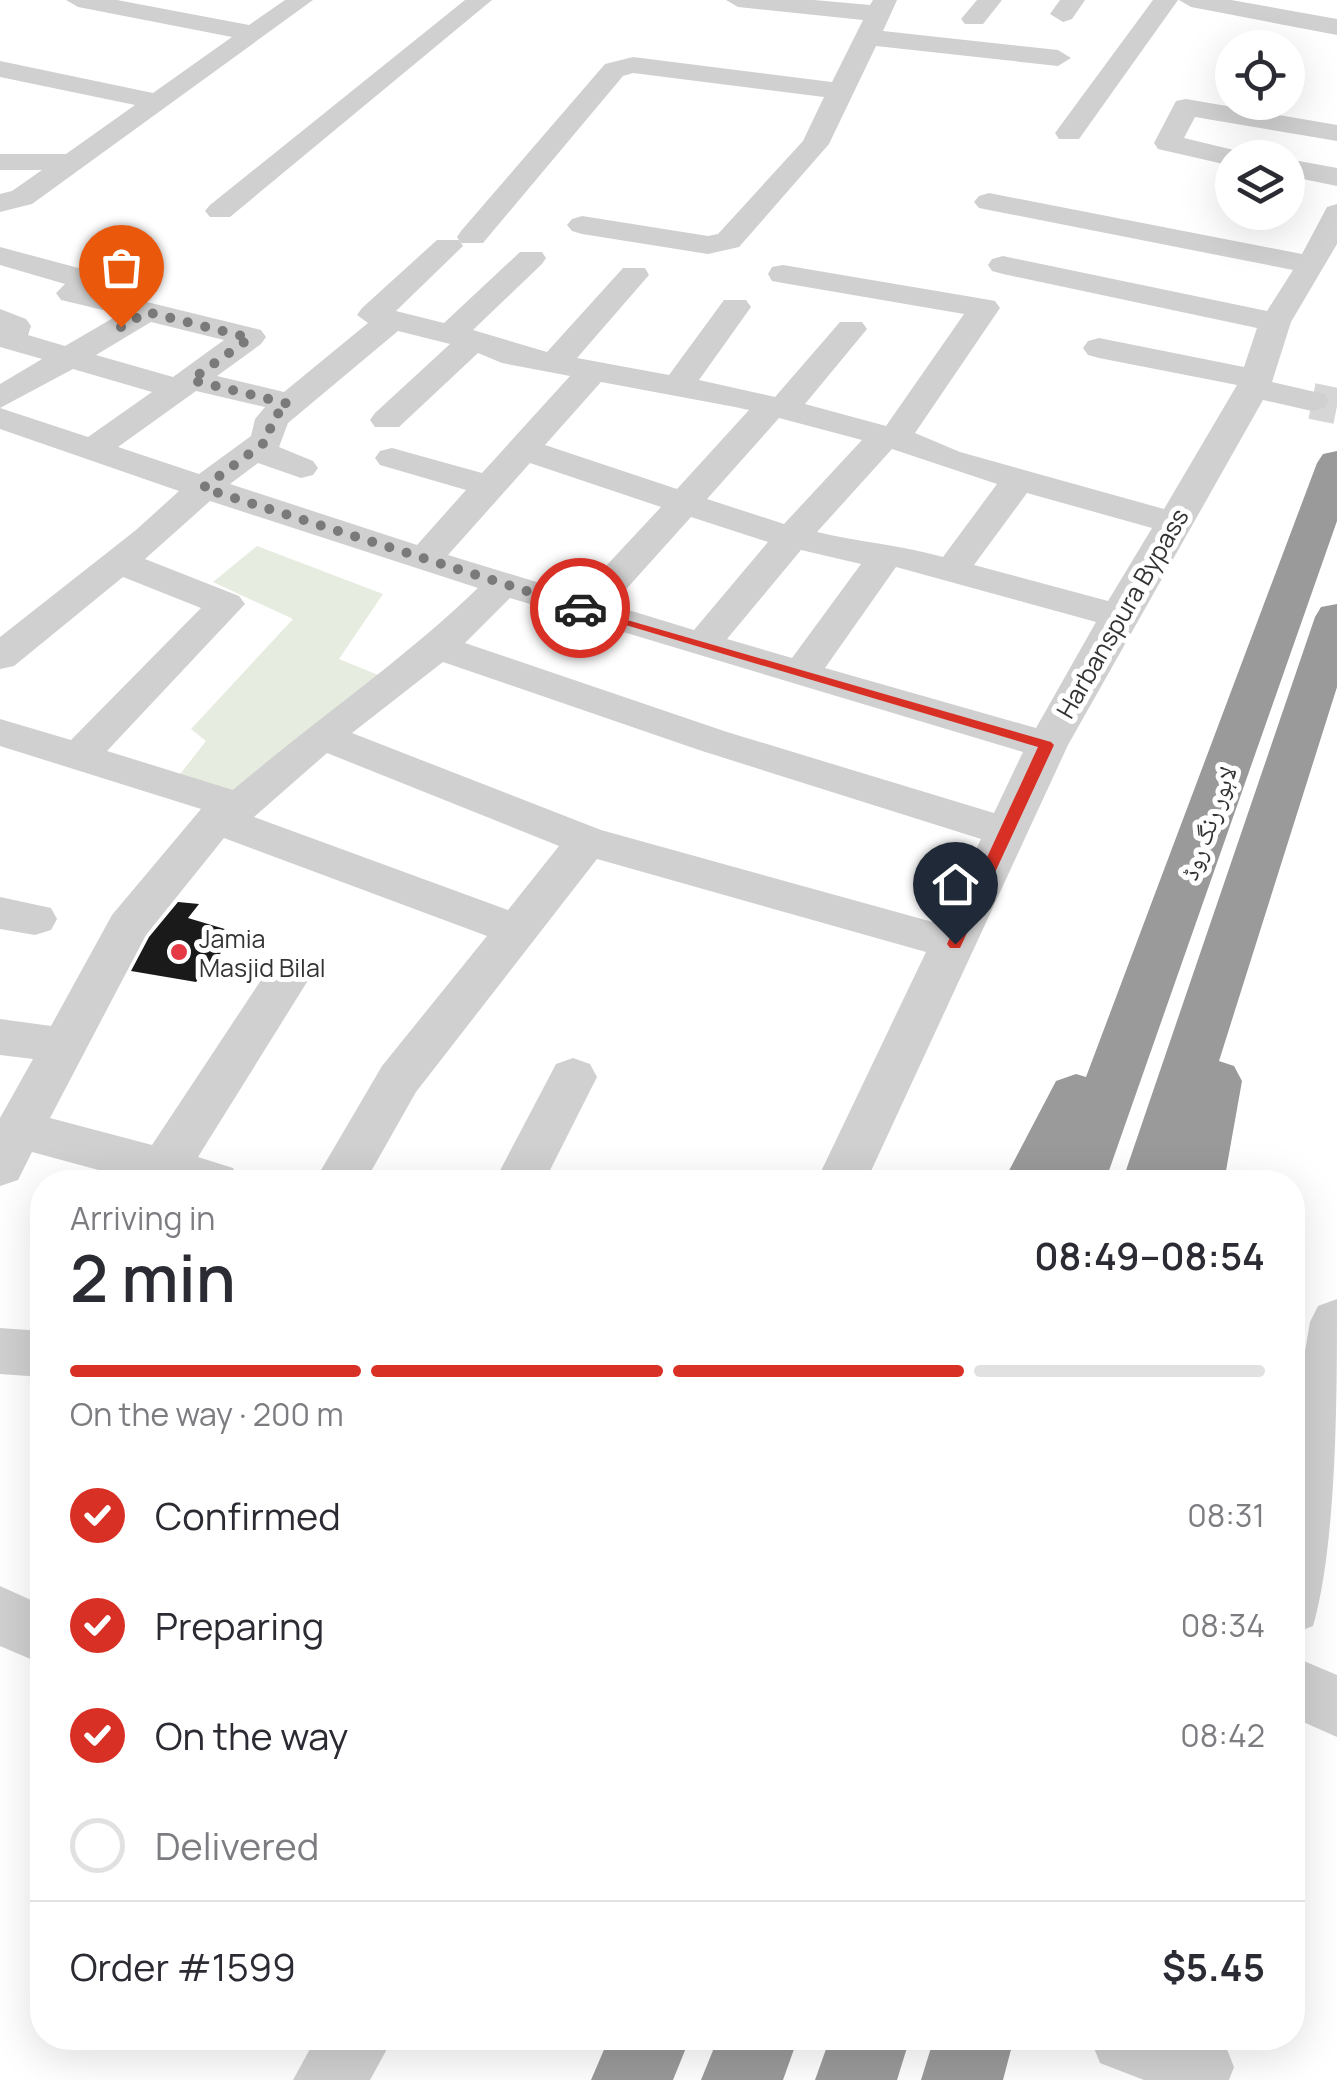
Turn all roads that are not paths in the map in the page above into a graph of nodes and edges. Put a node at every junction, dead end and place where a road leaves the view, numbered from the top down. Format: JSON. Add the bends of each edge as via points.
{"nodes":[{"id":1,"x":78,"y":0,"type":"edge"},
{"id":2,"x":301,"y":0,"type":"edge"},
{"id":3,"x":480,"y":0,"type":"edge"},
{"id":4,"x":1166,"y":0,"type":"edge"},
{"id":5,"x":1191,"y":0,"type":"edge"},
{"id":6,"x":744,"y":1,"type":"edge"},
{"id":7,"x":812,"y":8,"type":"junction"},
{"id":8,"x":878,"y":17,"type":"edge"},
{"id":9,"x":1337,"y":27,"type":"edge"},
{"id":10,"x":254,"y":34,"type":"junction"},
{"id":11,"x":734,"y":34,"type":"dead end"},
{"id":12,"x":1058,"y":58,"type":"dead end"},
{"id":13,"x":0,"y":69,"type":"edge"},
{"id":14,"x":772,"y":82,"type":"junction"},
{"id":15,"x":842,"y":91,"type":"junction"},
{"id":16,"x":158,"y":102,"type":"junction"},
{"id":17,"x":1069,"y":133,"type":"dead end"},
{"id":18,"x":1337,"y":133,"type":"edge"},
{"id":19,"x":1215,"y":155,"type":"edge"},
{"id":20,"x":0,"y":162,"type":"edge"},
{"id":21,"x":72,"y":162,"type":"junction"},
{"id":22,"x":1305,"y":171,"type":"edge"},
{"id":23,"x":1337,"y":177,"type":"edge"},
{"id":24,"x":989,"y":202,"type":"dead end"},
{"id":25,"x":0,"y":203,"type":"edge"},
{"id":26,"x":220,"y":211,"type":"dead end"},
{"id":27,"x":1337,"y":213,"type":"edge"},
{"id":28,"x":582,"y":225,"type":"dead end"},
{"id":29,"x":0,"y":256,"type":"edge"},
{"id":30,"x":531,"y":258,"type":"dead end"},
{"id":31,"x":1003,"y":265,"type":"dead end"},
{"id":32,"x":1312,"y":265,"type":"junction"},
{"id":33,"x":783,"y":274,"type":"dead end"},
{"id":34,"x":634,"y":275,"type":"dead end"},
{"id":35,"x":735,"y":307,"type":"dead end"},
{"id":36,"x":147,"y":312,"type":"junction"},
{"id":37,"x":0,"y":318,"type":"edge"},
{"id":38,"x":391,"y":320,"type":"junction"},
{"id":39,"x":1274,"y":322,"type":"junction"},
{"id":40,"x":851,"y":329,"type":"dead end"},
{"id":41,"x":462,"y":337,"type":"junction"},
{"id":42,"x":1099,"y":348,"type":"dead end"},
{"id":43,"x":70,"y":357,"type":"junction"},
{"id":44,"x":554,"y":364,"type":"junction"},
{"id":45,"x":593,"y":371,"type":"junction"},
{"id":46,"x":184,"y":384,"type":"junction"},
{"id":47,"x":1255,"y":384,"type":"junction"},
{"id":48,"x":678,"y":386,"type":"junction"},
{"id":49,"x":0,"y":398,"type":"edge"},
{"id":50,"x":1312,"y":401,"type":"tunnel mouth"},
{"id":51,"x":289,"y":404,"type":"junction"},
{"id":52,"x":778,"y":408,"type":"junction"},
{"id":53,"x":0,"y":418,"type":"edge"},
{"id":54,"x":387,"y":420,"type":"dead end"},
{"id":55,"x":890,"y":437,"type":"junction"},
{"id":56,"x":92,"y":450,"type":"junction"},
{"id":57,"x":254,"y":450,"type":"junction"},
{"id":58,"x":523,"y":450,"type":"junction"},
{"id":59,"x":392,"y":458,"type":"dead end"},
{"id":60,"x":1337,"y":463,"type":"edge"},
{"id":61,"x":301,"y":468,"type":"dead end"},
{"id":62,"x":1020,"y":478,"type":"junction"},
{"id":63,"x":490,"y":486,"type":"junction"},
{"id":64,"x":203,"y":488,"type":"junction"},
{"id":65,"x":686,"y":502,"type":"junction"},
{"id":66,"x":1174,"y":522,"type":"junction"},
{"id":67,"x":792,"y":536,"type":"junction"},
{"id":68,"x":887,"y":554,"type":"junction"},
{"id":69,"x":424,"y":559,"type":"junction"},
{"id":70,"x":118,"y":562,"type":"junction"},
{"id":71,"x":951,"y":571,"type":"junction"},
{"id":72,"x":502,"y":584,"type":"junction"},
{"id":73,"x":586,"y":610,"type":"junction"},
{"id":74,"x":1118,"y":616,"type":"junction"},
{"id":75,"x":1337,"y":616,"type":"edge"},
{"id":76,"x":702,"y":645,"type":"junction"},
{"id":77,"x":437,"y":647,"type":"junction"},
{"id":78,"x":0,"y":657,"type":"edge"},
{"id":79,"x":800,"y":674,"type":"junction"},
{"id":80,"x":0,"y":732,"type":"edge"},
{"id":81,"x":322,"y":736,"type":"junction"},
{"id":82,"x":1046,"y":745,"type":"junction"},
{"id":83,"x":78,"y":756,"type":"junction"},
{"id":84,"x":224,"y":812,"type":"junction"},
{"id":85,"x":1004,"y":831,"type":"junction"},
{"id":86,"x":587,"y":841,"type":"junction"},
{"id":87,"x":1196,"y":858,"type":"junction"},
{"id":88,"x":1252,"y":877,"type":"junction"},
{"id":89,"x":514,"y":929,"type":"junction"},
{"id":90,"x":955,"y":944,"type":"junction"},
{"id":91,"x":289,"y":974,"type":"dead end"},
{"id":92,"x":0,"y":1037,"type":"edge"},
{"id":93,"x":62,"y":1045,"type":"junction"},
{"id":94,"x":572,"y":1076,"type":"dead end"},
{"id":95,"x":9,"y":1148,"type":"edge"},
{"id":96,"x":164,"y":1168,"type":"junction"},
{"id":97,"x":171,"y":1170,"type":"edge"},
{"id":98,"x":347,"y":1170,"type":"edge"},
{"id":99,"x":525,"y":1170,"type":"edge"},
{"id":100,"x":847,"y":1170,"type":"edge"},
{"id":101,"x":1038,"y":1170,"type":"edge"},
{"id":102,"x":1080,"y":1170,"type":"edge"},
{"id":103,"x":1155,"y":1170,"type":"edge"},
{"id":104,"x":1197,"y":1170,"type":"edge"},
{"id":105,"x":1335,"y":1348,"type":"edge"},
{"id":106,"x":0,"y":1350,"type":"edge"},
{"id":107,"x":30,"y":1353,"type":"edge"},
{"id":108,"x":1305,"y":1528,"type":"edge"},
{"id":109,"x":0,"y":1615,"type":"edge"},
{"id":110,"x":30,"y":1629,"type":"edge"},
{"id":111,"x":1305,"y":1692,"type":"edge"},
{"id":112,"x":1337,"y":1706,"type":"edge"},
{"id":113,"x":349,"y":2050,"type":"edge"},
{"id":114,"x":645,"y":2050,"type":"edge"},
{"id":115,"x":753,"y":2050,"type":"edge"},
{"id":116,"x":866,"y":2050,"type":"edge"},
{"id":117,"x":971,"y":2050,"type":"edge"},
{"id":118,"x":1162,"y":2050,"type":"edge"},
{"id":119,"x":1200,"y":2062,"type":"edge"},
{"id":120,"x":328,"y":2080,"type":"edge"},
{"id":121,"x":632,"y":2080,"type":"edge"},
{"id":122,"x":742,"y":2080,"type":"edge"},
{"id":123,"x":856,"y":2080,"type":"edge"},
{"id":124,"x":962,"y":2080,"type":"edge"}],
"edges":[{"from":1,"to":10,"type":"street"},
{"from":2,"to":10,"type":"street"},
{"from":3,"to":26,"type":"street"},
{"from":4,"to":17,"type":"street"},
{"from":5,"to":9,"type":"street"},
{"from":6,"to":7,"type":"street"},
{"from":6,"to":11,"type":"street"},
{"from":7,"to":8,"type":"street"},
{"from":7,"to":14,"type":"street"},
{"from":8,"to":12,"type":"street"},
{"from":8,"to":15,"type":"street"},
{"from":10,"to":16,"type":"street"},
{"from":13,"to":16,"type":"street"},
{"from":14,"to":15,"type":"street"},
{"from":14,"to":38,"type":"street","via":[[633,66],[614,70],[460,242],[373,315]]},
{"from":15,"to":28,"type":"street","via":[[816,144],[728,241],[708,245]]},
{"from":16,"to":21,"type":"street"},
{"from":18,"to":19,"type":"street","via":[[1186,107],[1168,143]]},
{"from":20,"to":21,"type":"street"},
{"from":21,"to":25,"type":"street","via":[[22,198]]},
{"from":22,"to":23,"type":"street"},
{"from":24,"to":32,"type":"street"},
{"from":27,"to":32,"type":"street","name":"Harbanspura Bypass"},
{"from":29,"to":36,"type":"street","via":[[90,281],[72,293]]},
{"from":30,"to":41,"type":"street"},
{"from":31,"to":39,"type":"street"},
{"from":32,"to":39,"type":"street","name":"Harbanspura Bypass"},
{"from":33,"to":55,"type":"street","via":[[984,308]]},
{"from":34,"to":44,"type":"street"},
{"from":35,"to":48,"type":"street"},
{"from":36,"to":43,"type":"street"},
{"from":36,"to":46,"type":"street","via":[[250,338]]},
{"from":37,"to":43,"type":"street","via":[[16,326],[10,340]]},
{"from":38,"to":41,"type":"street"},
{"from":38,"to":51,"type":"street"},
{"from":39,"to":47,"type":"street","name":"Harbanspura Bypass"},
{"from":40,"to":52,"type":"street"},
{"from":41,"to":44,"type":"street"},
{"from":41,"to":54,"type":"street"},
{"from":42,"to":47,"type":"street"},
{"from":43,"to":46,"type":"street"},
{"from":43,"to":49,"type":"street"},
{"from":44,"to":45,"type":"street"},
{"from":45,"to":48,"type":"street"},
{"from":45,"to":58,"type":"street"},
{"from":46,"to":51,"type":"street"},
{"from":46,"to":56,"type":"street"},
{"from":47,"to":50,"type":"street"},
{"from":47,"to":66,"type":"street","name":"Harbanspura Bypass"},
{"from":48,"to":52,"type":"street"},
{"from":51,"to":57,"type":"street","via":[[272,419],[268,440]]},
{"from":52,"to":55,"type":"street"},
{"from":52,"to":65,"type":"street"},
{"from":53,"to":56,"type":"street"},
{"from":55,"to":62,"type":"street"},
{"from":55,"to":67,"type":"street"},
{"from":56,"to":64,"type":"street"},
{"from":57,"to":61,"type":"street"},
{"from":57,"to":64,"type":"street"},
{"from":58,"to":63,"type":"street"},
{"from":58,"to":65,"type":"street"},
{"from":59,"to":63,"type":"street"},
{"from":60,"to":87,"type":"highway","name":"لاہور رنگ روڈ"},
{"from":62,"to":66,"type":"street"},
{"from":62,"to":71,"type":"street"},
{"from":63,"to":69,"type":"street"},
{"from":64,"to":69,"type":"street"},
{"from":64,"to":70,"type":"street"},
{"from":65,"to":67,"type":"street"},
{"from":65,"to":73,"type":"street"},
{"from":66,"to":74,"type":"street","name":"Harbanspura Bypass"},
{"from":67,"to":68,"type":"street"},
{"from":67,"to":76,"type":"street"},
{"from":68,"to":71,"type":"street"},
{"from":68,"to":79,"type":"street"},
{"from":69,"to":72,"type":"street"},
{"from":70,"to":78,"type":"street"},
{"from":70,"to":83,"type":"street","via":[[226,604]]},
{"from":71,"to":74,"type":"street"},
{"from":72,"to":73,"type":"street"},
{"from":72,"to":77,"type":"street"},
{"from":73,"to":76,"type":"street"},
{"from":74,"to":82,"type":"street","name":"Harbanspura Bypass"},
{"from":75,"to":88,"type":"highway"},
{"from":76,"to":79,"type":"street"},
{"from":77,"to":81,"type":"street"},
{"from":77,"to":85,"type":"street"},
{"from":79,"to":82,"type":"street"},
{"from":80,"to":83,"type":"street"},
{"from":81,"to":84,"type":"street","via":[[240,806]]},
{"from":81,"to":86,"type":"street"},
{"from":82,"to":85,"type":"street","name":"Harbanspura Bypass"},
{"from":83,"to":84,"type":"street"},
{"from":84,"to":89,"type":"street"},
{"from":84,"to":93,"type":"street","via":[[128,926]]},
{"from":85,"to":90,"type":"street","name":"Harbanspura Bypass"},
{"from":86,"to":89,"type":"street"},
{"from":86,"to":90,"type":"street"},
{"from":87,"to":101,"type":"highway"},
{"from":87,"to":102,"type":"highway","name":"لاہور رنگ روڈ"},
{"from":88,"to":103,"type":"highway"},
{"from":88,"to":104,"type":"highway"},
{"from":89,"to":98,"type":"street","via":[[399,1079]]},
{"from":90,"to":100,"type":"street","name":"Harbanspura Bypass"},
{"from":91,"to":96,"type":"street"},
{"from":92,"to":93,"type":"street"},
{"from":93,"to":95,"type":"street"},
{"from":94,"to":99,"type":"street"},
{"from":95,"to":96,"type":"street"},
{"from":96,"to":97,"type":"street"},
{"from":105,"to":108,"type":"street"},
{"from":106,"to":107,"type":"street"},
{"from":109,"to":110,"type":"street"},
{"from":111,"to":112,"type":"street"},
{"from":113,"to":120,"type":"street"},
{"from":114,"to":121,"type":"highway"},
{"from":115,"to":122,"type":"highway"},
{"from":116,"to":123,"type":"highway"},
{"from":117,"to":124,"type":"highway"},
{"from":118,"to":119,"type":"street"}]}
